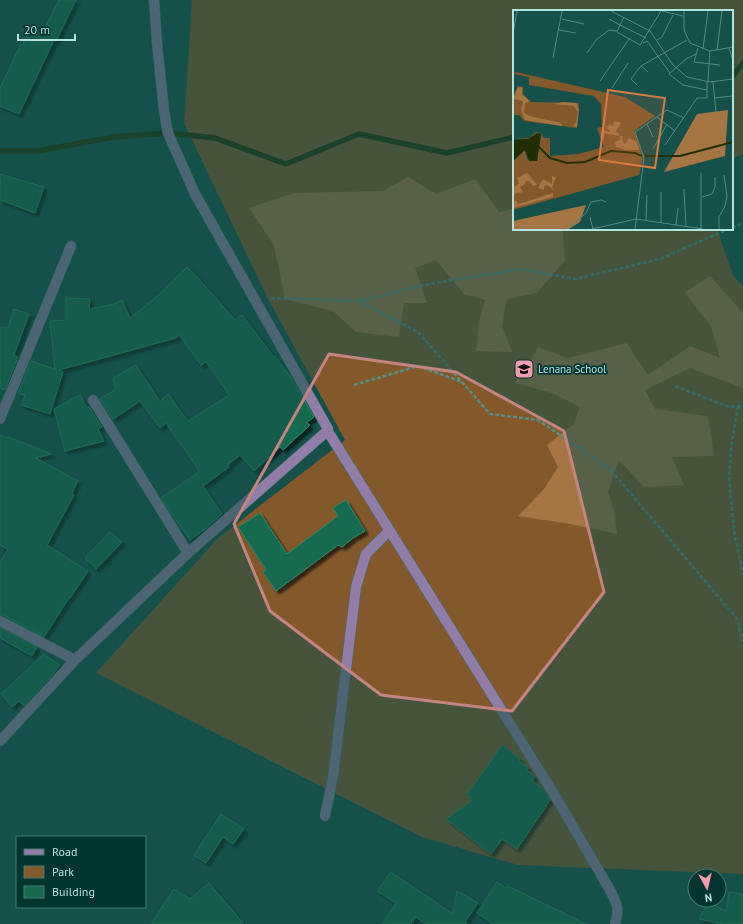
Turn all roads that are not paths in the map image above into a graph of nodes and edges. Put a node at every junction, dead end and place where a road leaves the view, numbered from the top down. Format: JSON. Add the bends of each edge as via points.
{"nodes":[{"id":1,"x":154,"y":0,"type":"edge"},
{"id":2,"x":71,"y":246,"type":"dead end"},
{"id":3,"x":93,"y":400,"type":"dead end"},
{"id":4,"x":0,"y":419,"type":"edge"},
{"id":5,"x":327,"y":430,"type":"junction"},
{"id":6,"x":389,"y":531,"type":"junction"},
{"id":7,"x":188,"y":554,"type":"junction"},
{"id":8,"x":0,"y":621,"type":"edge"},
{"id":9,"x":75,"y":660,"type":"junction"},
{"id":10,"x":0,"y":741,"type":"edge"},
{"id":11,"x":325,"y":816,"type":"dead end"},
{"id":12,"x":615,"y":924,"type":"edge"}],
"edges":[{"from":1,"to":5,"type":"street","via":[[168,133],[195,194]]},
{"from":2,"to":4,"type":"street"},
{"from":3,"to":7,"type":"street"},
{"from":5,"to":6,"type":"street"},
{"from":5,"to":7,"type":"street"},
{"from":6,"to":11,"type":"street","via":[[366,554],[356,587],[333,777]]},
{"from":6,"to":12,"type":"street","via":[[557,800],[610,890],[618,915]]},
{"from":7,"to":9,"type":"street"},
{"from":8,"to":9,"type":"street"},
{"from":9,"to":10,"type":"street"}]}
